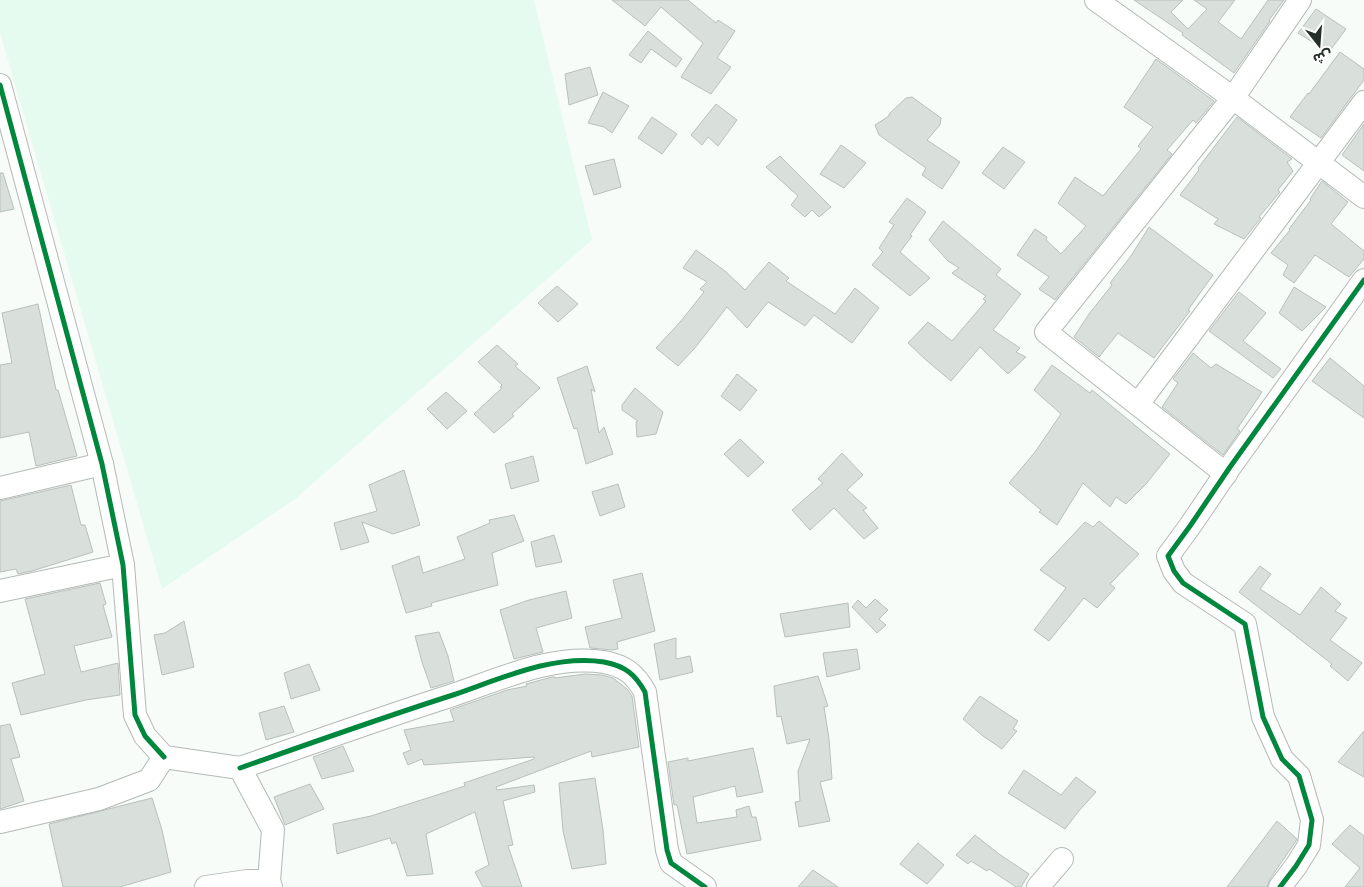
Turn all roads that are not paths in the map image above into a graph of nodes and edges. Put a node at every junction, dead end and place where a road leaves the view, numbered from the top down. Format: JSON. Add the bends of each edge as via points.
{"nodes":[{"id":1,"x":1096,"y":0,"type":"edge"},
{"id":2,"x":1300,"y":0,"type":"edge"},
{"id":3,"x":0,"y":85,"type":"edge"},
{"id":4,"x":1233,"y":98,"type":"junction"},
{"id":5,"x":1364,"y":102,"type":"edge"},
{"id":6,"x":9,"y":156,"type":"edge"},
{"id":7,"x":1318,"y":163,"type":"junction"},
{"id":8,"x":1364,"y":197,"type":"edge"},
{"id":9,"x":1364,"y":280,"type":"edge"},
{"id":10,"x":1138,"y":404,"type":"junction"},
{"id":11,"x":102,"y":464,"type":"junction"},
{"id":12,"x":1226,"y":474,"type":"junction"},
{"id":13,"x":0,"y":488,"type":"edge"},
{"id":14,"x":123,"y":565,"type":"junction"},
{"id":15,"x":0,"y":591,"type":"edge"},
{"id":16,"x":164,"y":757,"type":"junction"},
{"id":17,"x":240,"y":768,"type":"junction"},
{"id":18,"x":0,"y":822,"type":"edge"},
{"id":19,"x":1062,"y":859,"type":"dead end"},
{"id":20,"x":270,"y":884,"type":"edge"},
{"id":21,"x":206,"y":887,"type":"edge"},
{"id":22,"x":704,"y":887,"type":"edge"},
{"id":23,"x":1038,"y":887,"type":"edge"},
{"id":24,"x":1280,"y":887,"type":"edge"}],
"edges":[{"from":1,"to":4,"type":"street"},
{"from":2,"to":4,"type":"street"},
{"from":3,"to":6,"type":"street"},
{"from":4,"to":7,"type":"street"},
{"from":4,"to":10,"type":"street","via":[[1046,332]]},
{"from":5,"to":7,"type":"street"},
{"from":6,"to":11,"type":"street"},
{"from":7,"to":8,"type":"street"},
{"from":7,"to":10,"type":"street"},
{"from":9,"to":12,"type":"street"},
{"from":10,"to":12,"type":"street"},
{"from":11,"to":13,"type":"street"},
{"from":11,"to":14,"type":"street"},
{"from":12,"to":24,"type":"street","via":[[1168,556],[1183,583],[1245,624],[1264,717],[1282,758],[1299,776],[1312,820],[1310,844]]},
{"from":14,"to":15,"type":"street"},
{"from":14,"to":16,"type":"street","via":[[135,715],[145,736]]},
{"from":16,"to":17,"type":"street"},
{"from":16,"to":18,"type":"street","via":[[149,780],[99,799]]},
{"from":17,"to":20,"type":"street","via":[[272,830]]},
{"from":17,"to":22,"type":"street","via":[[538,667],[566,662],[603,662],[623,667],[638,678],[646,692],[671,863]]},
{"from":19,"to":23,"type":"street"},
{"from":20,"to":21,"type":"street","via":[[247,881]]}]}
